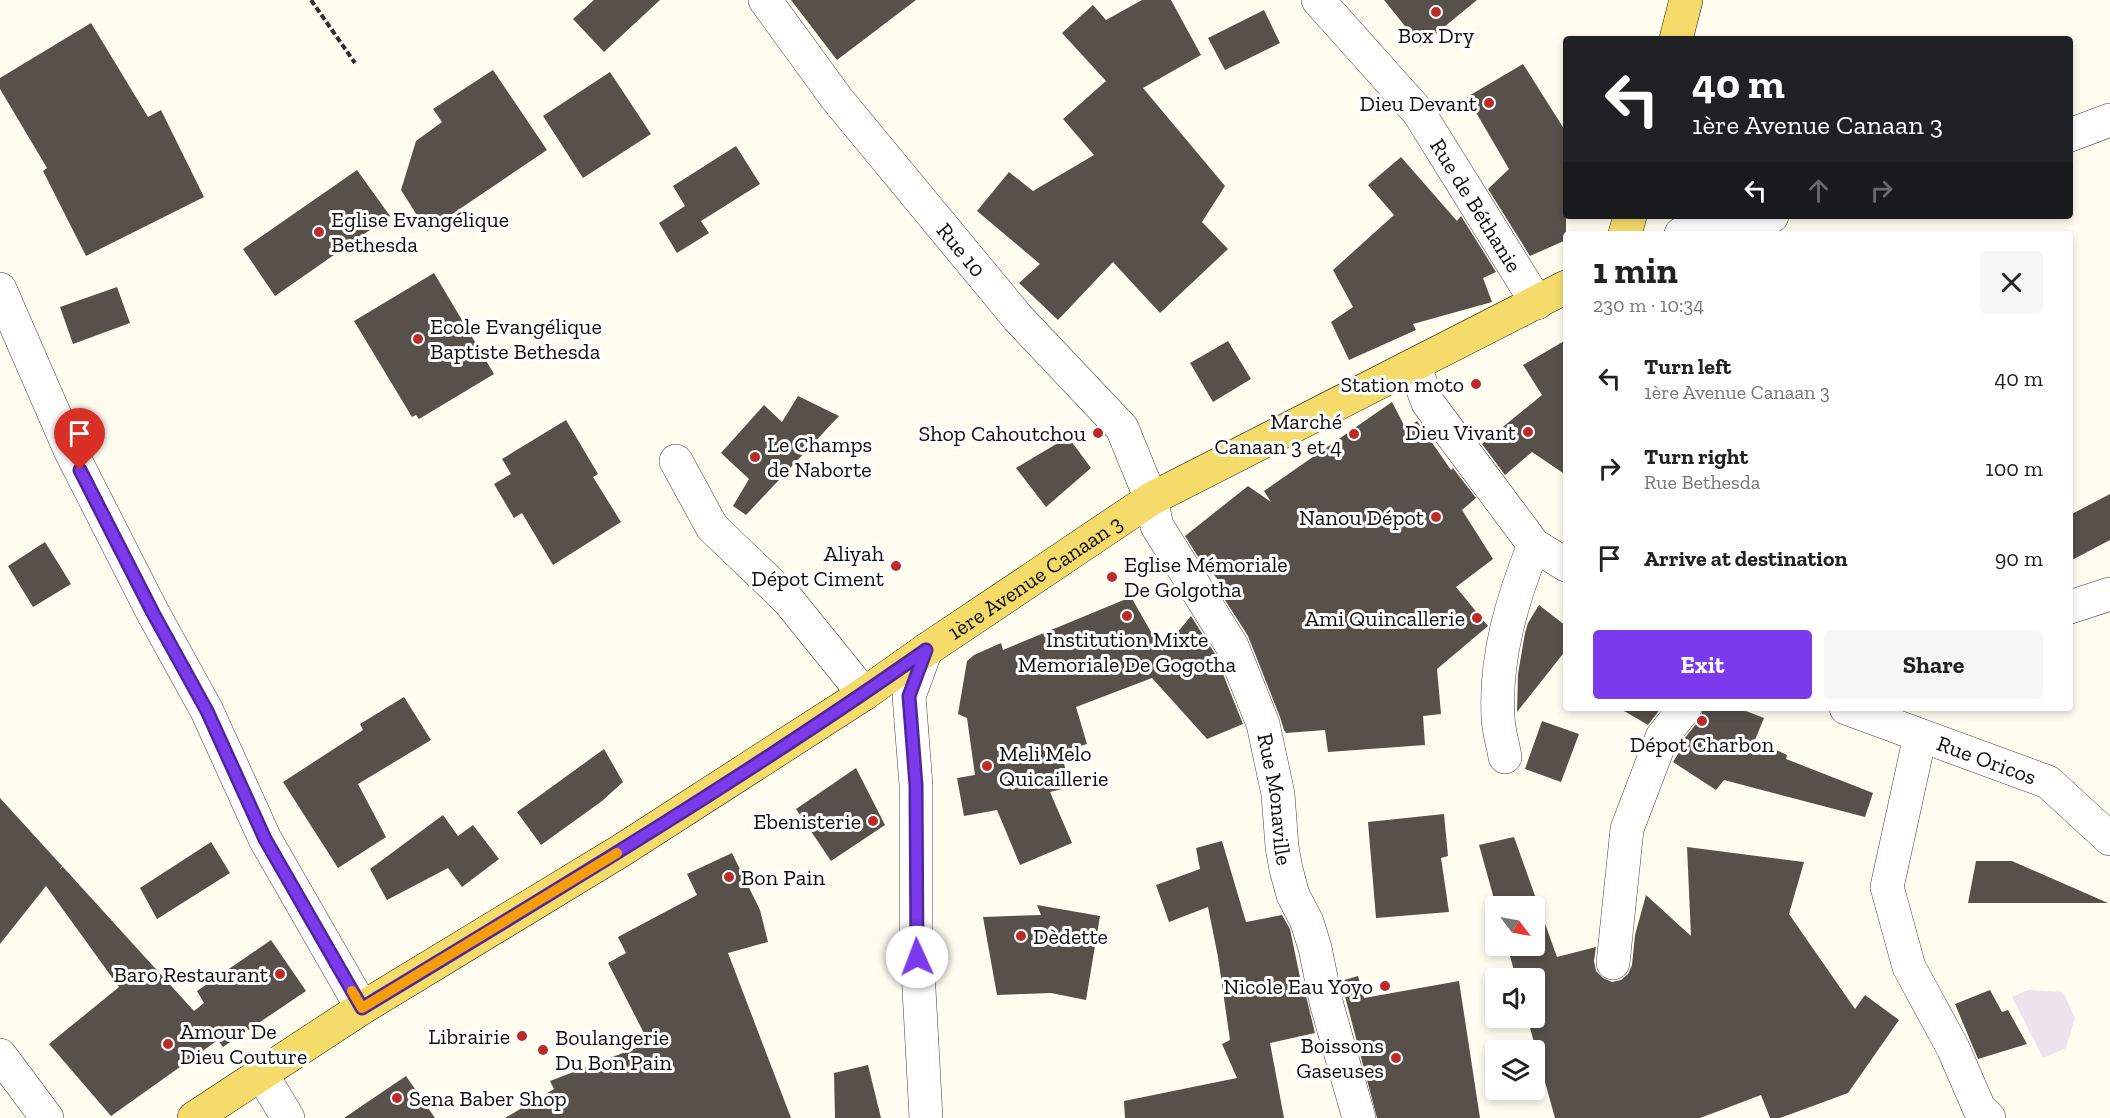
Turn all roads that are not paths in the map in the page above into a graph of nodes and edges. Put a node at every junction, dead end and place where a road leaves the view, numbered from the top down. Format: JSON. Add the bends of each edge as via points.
{"nodes":[{"id":1,"x":765,"y":0,"type":"edge"},
{"id":2,"x":1318,"y":0,"type":"edge"},
{"id":3,"x":1686,"y":0,"type":"edge"},
{"id":4,"x":1677,"y":36,"type":"edge"},
{"id":5,"x":2110,"y":120,"type":"edge"},
{"id":6,"x":2073,"y":134,"type":"edge"},
{"id":7,"x":1756,"y":219,"type":"edge"},
{"id":8,"x":1688,"y":231,"type":"edge"},
{"id":9,"x":0,"y":289,"type":"edge"},
{"id":10,"x":1563,"y":289,"type":"edge"},
{"id":11,"x":1537,"y":303,"type":"junction"},
{"id":12,"x":8,"y":331,"type":"edge"},
{"id":13,"x":1414,"y":365,"type":"junction"},
{"id":14,"x":676,"y":460,"type":"dead end"},
{"id":15,"x":1152,"y":499,"type":"junction"},
{"id":16,"x":1534,"y":545,"type":"junction"},
{"id":17,"x":1563,"y":563,"type":"edge"},
{"id":18,"x":2110,"y":594,"type":"edge"},
{"id":19,"x":2073,"y":606,"type":"edge"},
{"id":20,"x":926,"y":650,"type":"junction"},
{"id":21,"x":864,"y":693,"type":"junction"},
{"id":22,"x":1683,"y":711,"type":"edge"},
{"id":23,"x":1854,"y":711,"type":"edge"},
{"id":24,"x":1920,"y":736,"type":"junction"},
{"id":25,"x":1505,"y":757,"type":"dead end"},
{"id":26,"x":2110,"y":839,"type":"edge"},
{"id":27,"x":1612,"y":963,"type":"dead end"},
{"id":28,"x":362,"y":1008,"type":"junction"},
{"id":29,"x":0,"y":1055,"type":"edge"},
{"id":30,"x":261,"y":1073,"type":"junction"},
{"id":31,"x":47,"y":1118,"type":"edge"},
{"id":32,"x":194,"y":1118,"type":"edge"},
{"id":33,"x":288,"y":1118,"type":"edge"},
{"id":34,"x":926,"y":1118,"type":"edge"},
{"id":35,"x":1359,"y":1118,"type":"edge"},
{"id":36,"x":1989,"y":1118,"type":"edge"}],
"edges":[{"from":1,"to":15,"type":"street","name":"Rue 10","via":[[837,99],[1018,318],[1122,428]]},
{"from":2,"to":11,"type":"street","name":"Rue de Béthanie","via":[[1419,113]]},
{"from":3,"to":4,"type":"main road"},
{"from":5,"to":6,"type":"street"},
{"from":7,"to":8,"type":"street"},
{"from":9,"to":12,"type":"street"},
{"from":10,"to":11,"type":"main road","name":"1ère Avenue Canaan 3"},
{"from":11,"to":13,"type":"main road","name":"1ère Avenue Canaan 3"},
{"from":12,"to":28,"type":"street","via":[[207,711],[265,839]]},
{"from":13,"to":15,"type":"main road","name":"1ère Avenue Canaan 3"},
{"from":13,"to":16,"type":"street","via":[[1428,403]]},
{"from":14,"to":21,"type":"street","via":[[712,527],[788,600]]},
{"from":15,"to":20,"type":"main road","name":"1ère Avenue Canaan 3"},
{"from":15,"to":35,"type":"street","name":"Rue Monaville","via":[[1157,526],[1232,646],[1263,723],[1278,794],[1286,869],[1293,895],[1307,922]]},
{"from":16,"to":17,"type":"street"},
{"from":16,"to":25,"type":"street","via":[[1518,585],[1499,664],[1497,718]]},
{"from":18,"to":19,"type":"street"},
{"from":20,"to":21,"type":"main road","name":"1ère Avenue Canaan 3"},
{"from":20,"to":34,"type":"street","via":[[909,696],[916,785],[916,934]]},
{"from":21,"to":28,"type":"main road","name":"1ère Avenue Canaan 3","via":[[622,850]]},
{"from":22,"to":27,"type":"street","via":[[1662,737],[1627,829]]},
{"from":23,"to":24,"type":"street","name":"Rue Oricos"},
{"from":24,"to":26,"type":"street","name":"Rue Oricos","via":[[2048,782]]},
{"from":24,"to":36,"type":"street","via":[[1887,887],[1909,967],[1980,1108]]},
{"from":28,"to":30,"type":"main road","name":"1ère Avenue Canaan 3"},
{"from":29,"to":31,"type":"street"},
{"from":30,"to":32,"type":"main road","name":"1ère Avenue Canaan 3"},
{"from":30,"to":33,"type":"street"}]}
